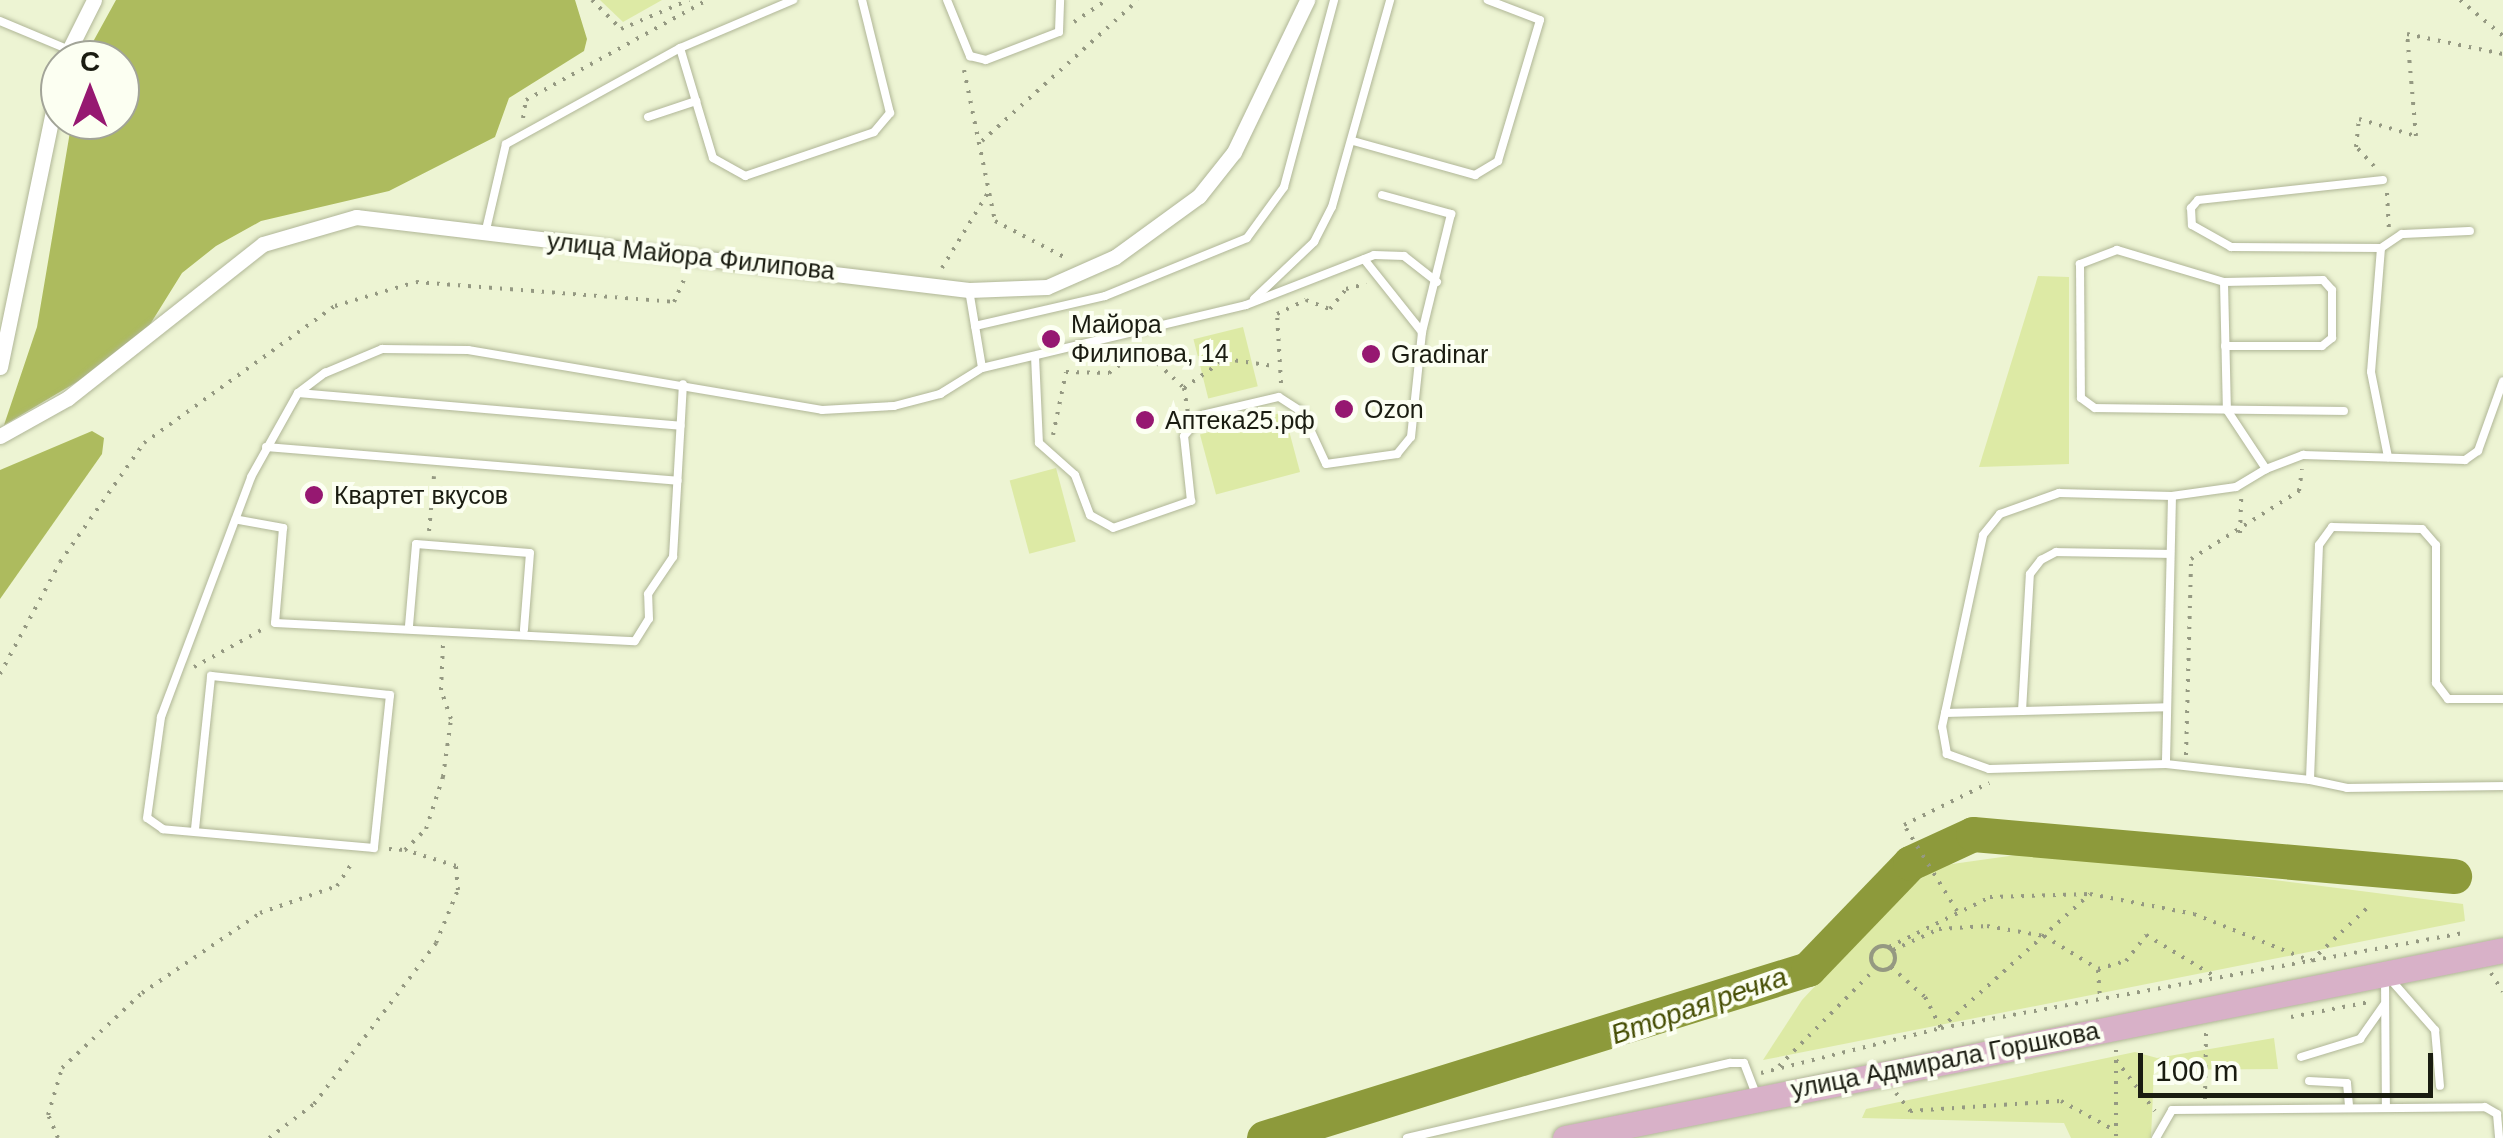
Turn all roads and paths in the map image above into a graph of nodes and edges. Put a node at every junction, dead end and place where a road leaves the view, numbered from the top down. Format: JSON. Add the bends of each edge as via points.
{"nodes":[{"id":1,"x":94,"y":0,"type":"edge"},
{"id":2,"x":592,"y":0,"type":"edge"},
{"id":3,"x":689,"y":0,"type":"edge"},
{"id":4,"x":707,"y":0,"type":"edge"},
{"id":5,"x":793,"y":0,"type":"edge"},
{"id":6,"x":862,"y":0,"type":"edge"},
{"id":7,"x":947,"y":0,"type":"edge"},
{"id":8,"x":1060,"y":0,"type":"edge"},
{"id":9,"x":1108,"y":0,"type":"edge"},
{"id":10,"x":1138,"y":0,"type":"edge"},
{"id":11,"x":1308,"y":0,"type":"edge"},
{"id":12,"x":1334,"y":0,"type":"edge"},
{"id":13,"x":1390,"y":0,"type":"edge"},
{"id":14,"x":1488,"y":0,"type":"edge"},
{"id":15,"x":2460,"y":0,"type":"edge"},
{"id":16,"x":0,"y":21,"type":"edge"},
{"id":17,"x":1060,"y":32,"type":"junction"},
{"id":18,"x":2503,"y":36,"type":"edge"},
{"id":19,"x":74,"y":40,"type":"edge"},
{"id":20,"x":40,"y":42,"type":"edge"},
{"id":21,"x":680,"y":48,"type":"junction"},
{"id":22,"x":2503,"y":54,"type":"edge"},
{"id":23,"x":970,"y":56,"type":"junction"},
{"id":24,"x":696,"y":100,"type":"junction"},
{"id":25,"x":648,"y":117,"type":"dead end"},
{"id":26,"x":530,"y":120,"type":"dead end"},
{"id":27,"x":47,"y":140,"type":"edge"},
{"id":28,"x":982,"y":141,"type":"junction"},
{"id":29,"x":1353,"y":142,"type":"junction"},
{"id":30,"x":2382,"y":180,"type":"junction"},
{"id":31,"x":989,"y":191,"type":"junction"},
{"id":32,"x":1382,"y":195,"type":"dead end"},
{"id":33,"x":2470,"y":232,"type":"dead end"},
{"id":34,"x":485,"y":234,"type":"junction"},
{"id":35,"x":2385,"y":245,"type":"junction"},
{"id":36,"x":1364,"y":259,"type":"junction"},
{"id":37,"x":1090,"y":268,"type":"junction"},
{"id":38,"x":1438,"y":282,"type":"junction"},
{"id":39,"x":2224,"y":282,"type":"junction"},
{"id":40,"x":930,"y":285,"type":"junction"},
{"id":41,"x":1385,"y":285,"type":"junction"},
{"id":42,"x":969,"y":290,"type":"junction"},
{"id":43,"x":1246,"y":305,"type":"junction"},
{"id":44,"x":975,"y":326,"type":"junction"},
{"id":45,"x":1422,"y":332,"type":"junction"},
{"id":46,"x":2225,"y":346,"type":"junction"},
{"id":47,"x":1035,"y":356,"type":"junction"},
{"id":48,"x":1274,"y":366,"type":"junction"},
{"id":49,"x":0,"y":367,"type":"edge"},
{"id":50,"x":982,"y":368,"type":"junction"},
{"id":51,"x":2503,"y":381,"type":"edge"},
{"id":52,"x":683,"y":384,"type":"junction"},
{"id":53,"x":1184,"y":388,"type":"junction"},
{"id":54,"x":298,"y":393,"type":"junction"},
{"id":55,"x":1294,"y":400,"type":"junction"},
{"id":56,"x":2226,"y":410,"type":"junction"},
{"id":57,"x":2344,"y":411,"type":"dead end"},
{"id":58,"x":1189,"y":422,"type":"junction"},
{"id":59,"x":1035,"y":423,"type":"junction"},
{"id":60,"x":681,"y":426,"type":"junction"},
{"id":61,"x":0,"y":436,"type":"edge"},
{"id":62,"x":266,"y":447,"type":"junction"},
{"id":63,"x":2304,"y":455,"type":"junction"},
{"id":64,"x":2388,"y":457,"type":"junction"},
{"id":65,"x":435,"y":461,"type":"junction"},
{"id":66,"x":2266,"y":470,"type":"junction"},
{"id":67,"x":678,"y":481,"type":"junction"},
{"id":68,"x":2242,"y":484,"type":"junction"},
{"id":69,"x":2172,"y":496,"type":"junction"},
{"id":70,"x":239,"y":520,"type":"junction"},
{"id":71,"x":2240,"y":533,"type":"junction"},
{"id":72,"x":428,"y":545,"type":"junction"},
{"id":73,"x":2170,"y":554,"type":"junction"},
{"id":74,"x":275,"y":622,"type":"junction"},
{"id":75,"x":408,"y":626,"type":"junction"},
{"id":76,"x":444,"y":627,"type":"junction"},
{"id":77,"x":524,"y":630,"type":"junction"},
{"id":78,"x":177,"y":676,"type":"junction"},
{"id":79,"x":2503,"y":699,"type":"edge"},
{"id":80,"x":2167,"y":708,"type":"junction"},
{"id":81,"x":2022,"y":711,"type":"junction"},
{"id":82,"x":1945,"y":713,"type":"junction"},
{"id":83,"x":2166,"y":764,"type":"junction"},
{"id":84,"x":2186,"y":765,"type":"junction"},
{"id":85,"x":2022,"y":768,"type":"junction"},
{"id":86,"x":2310,"y":780,"type":"junction"},
{"id":87,"x":2503,"y":786,"type":"edge"},
{"id":88,"x":195,"y":828,"type":"junction"},
{"id":89,"x":361,"y":848,"type":"junction"},
{"id":90,"x":374,"y":848,"type":"junction"},
{"id":91,"x":404,"y":850,"type":"junction"},
{"id":92,"x":2090,"y":894,"type":"junction"},
{"id":93,"x":2366,"y":908,"type":"dead end"},
{"id":94,"x":1956,"y":910,"type":"junction"},
{"id":95,"x":2484,"y":930,"type":"dead end"},
{"id":96,"x":2044,"y":936,"type":"junction"},
{"id":97,"x":1891,"y":948,"type":"junction"},
{"id":98,"x":2503,"y":950,"type":"edge"},
{"id":99,"x":2311,"y":961,"type":"junction"},
{"id":100,"x":1891,"y":967,"type":"junction"},
{"id":101,"x":1876,"y":968,"type":"junction"},
{"id":102,"x":2098,"y":969,"type":"junction"},
{"id":103,"x":2385,"y":973,"type":"junction"},
{"id":104,"x":2490,"y":974,"type":"dead end"},
{"id":105,"x":2219,"y":979,"type":"junction"},
{"id":106,"x":2503,"y":992,"type":"edge"},
{"id":107,"x":2100,"y":1000,"type":"junction"},
{"id":108,"x":2384,"y":1006,"type":"junction"},
{"id":109,"x":1940,"y":1028,"type":"junction"},
{"id":110,"x":2206,"y":1034,"type":"dead end"},
{"id":111,"x":2116,"y":1050,"type":"dead end"},
{"id":112,"x":2301,"y":1057,"type":"dead end"},
{"id":113,"x":2116,"y":1060,"type":"junction"},
{"id":114,"x":1776,"y":1070,"type":"junction"},
{"id":115,"x":2309,"y":1081,"type":"dead end"},
{"id":116,"x":1755,"y":1086,"type":"junction"},
{"id":117,"x":2440,"y":1086,"type":"dead end"},
{"id":118,"x":1896,"y":1093,"type":"dead end"},
{"id":119,"x":2386,"y":1107,"type":"junction"},
{"id":120,"x":2349,"y":1108,"type":"junction"},
{"id":121,"x":2204,"y":1110,"type":"junction"},
{"id":122,"x":2162,"y":1117,"type":"junction"},
{"id":123,"x":1618,"y":1133,"type":"edge"},
{"id":124,"x":2116,"y":1134,"type":"edge"},
{"id":125,"x":58,"y":1138,"type":"edge"},
{"id":126,"x":268,"y":1138,"type":"edge"},
{"id":127,"x":1407,"y":1138,"type":"edge"},
{"id":128,"x":1564,"y":1138,"type":"edge"},
{"id":129,"x":2156,"y":1138,"type":"edge"},
{"id":130,"x":2499,"y":1138,"type":"edge"}],
"edges":[{"from":1,"to":19,"type":"street"},
{"from":2,"to":3,"type":"path","via":[[622,29]]},
{"from":4,"to":26,"type":"path","via":[[526,100],[523,118]]},
{"from":5,"to":21,"type":"lane"},
{"from":6,"to":24,"type":"lane","via":[[892,94],[874,132],[744,176],[713,158]]},
{"from":7,"to":23,"type":"lane"},
{"from":8,"to":17,"type":"lane"},
{"from":9,"to":17,"type":"path"},
{"from":10,"to":28,"type":"path"},
{"from":11,"to":37,"type":"street","name":"улица Майора Филипова","via":[[1234,152],[1200,196]]},
{"from":12,"to":44,"type":"lane","via":[[1284,187],[1247,238],[1105,296]]},
{"from":13,"to":29,"type":"lane"},
{"from":14,"to":29,"type":"lane","via":[[1540,20],[1498,161],[1475,175]]},
{"from":15,"to":18,"type":"path"},
{"from":16,"to":20,"type":"lane"},
{"from":17,"to":23,"type":"lane","via":[[986,60]]},
{"from":21,"to":24,"type":"lane"},
{"from":21,"to":34,"type":"lane","via":[[506,144]]},
{"from":22,"to":30,"type":"path","via":[[2407,34],[2416,136],[2359,119],[2356,147]]},
{"from":23,"to":28,"type":"path","via":[[960,80]]},
{"from":24,"to":25,"type":"lane"},
{"from":27,"to":49,"type":"street"},
{"from":28,"to":31,"type":"path"},
{"from":29,"to":43,"type":"lane","via":[[1314,242]]},
{"from":30,"to":35,"type":"path"},
{"from":30,"to":35,"type":"lane","via":[[2198,200],[2191,208],[2192,225],[2231,247]]},
{"from":31,"to":37,"type":"path","via":[[995,222]]},
{"from":31,"to":40,"type":"path"},
{"from":32,"to":38,"type":"lane","via":[[1450,214]]},
{"from":33,"to":35,"type":"lane"},
{"from":34,"to":40,"type":"street","name":"улица Майора Филипова"},
{"from":34,"to":61,"type":"street","name":"улица Майора Филипова","via":[[356,218],[262,244],[68,398]]},
{"from":35,"to":64,"type":"lane","via":[[2370,372]]},
{"from":36,"to":38,"type":"lane","via":[[1404,256]]},
{"from":36,"to":41,"type":"lane"},
{"from":36,"to":43,"type":"lane"},
{"from":37,"to":42,"type":"street","name":"улица Майора Филипова","via":[[1047,287]]},
{"from":38,"to":45,"type":"lane"},
{"from":39,"to":46,"type":"lane"},
{"from":39,"to":46,"type":"lane","via":[[2322,280],[2332,290],[2332,338],[2322,346]]},
{"from":39,"to":56,"type":"lane","via":[[2117,250],[2094,252],[2080,264],[2081,398],[2095,408]]},
{"from":40,"to":42,"type":"street","name":"улица Майора Филипова"},
{"from":41,"to":45,"type":"lane"},
{"from":41,"to":48,"type":"path","via":[[1346,289],[1330,309],[1306,300],[1277,314]]},
{"from":42,"to":44,"type":"lane"},
{"from":43,"to":47,"type":"lane"},
{"from":44,"to":50,"type":"lane"},
{"from":45,"to":55,"type":"lane","via":[[1411,437],[1397,454],[1326,464]]},
{"from":46,"to":56,"type":"lane"},
{"from":47,"to":50,"type":"lane"},
{"from":47,"to":59,"type":"lane"},
{"from":48,"to":53,"type":"path","via":[[1226,360]]},
{"from":48,"to":55,"type":"path"},
{"from":50,"to":52,"type":"lane","via":[[940,394],[894,406],[822,410]]},
{"from":51,"to":64,"type":"lane","via":[[2478,450],[2464,460]]},
{"from":52,"to":54,"type":"lane","via":[[412,346],[354,357]]},
{"from":52,"to":60,"type":"lane"},
{"from":53,"to":58,"type":"path"},
{"from":53,"to":59,"type":"path","via":[[1142,349],[1109,373],[1066,372],[1059,430],[1043,434]]},
{"from":54,"to":60,"type":"lane"},
{"from":54,"to":62,"type":"lane"},
{"from":55,"to":58,"type":"lane"},
{"from":56,"to":57,"type":"lane"},
{"from":56,"to":66,"type":"lane"},
{"from":58,"to":59,"type":"lane","via":[[1191,501],[1114,528],[1090,515],[1075,475],[1039,443]]},
{"from":60,"to":67,"type":"lane"},
{"from":62,"to":65,"type":"lane"},
{"from":62,"to":70,"type":"lane"},
{"from":63,"to":64,"type":"lane"},
{"from":63,"to":66,"type":"lane"},
{"from":63,"to":71,"type":"path","via":[[2299,491]]},
{"from":65,"to":67,"type":"lane"},
{"from":65,"to":72,"type":"path"},
{"from":66,"to":68,"type":"lane"},
{"from":67,"to":77,"type":"lane","via":[[673,556],[648,594],[645,632],[635,642]]},
{"from":68,"to":69,"type":"lane"},
{"from":68,"to":71,"type":"path"},
{"from":69,"to":73,"type":"lane"},
{"from":69,"to":82,"type":"lane","via":[[2059,493],[2000,514],[1983,535]]},
{"from":70,"to":74,"type":"lane","via":[[284,528]]},
{"from":70,"to":78,"type":"lane"},
{"from":71,"to":84,"type":"path","via":[[2192,559]]},
{"from":72,"to":75,"type":"lane","via":[[416,544]]},
{"from":72,"to":77,"type":"lane","via":[[530,553]]},
{"from":73,"to":80,"type":"lane"},
{"from":73,"to":81,"type":"lane","via":[[2056,552],[2042,560],[2030,574]]},
{"from":74,"to":75,"type":"lane"},
{"from":74,"to":78,"type":"path"},
{"from":75,"to":76,"type":"lane"},
{"from":76,"to":77,"type":"lane"},
{"from":76,"to":91,"type":"path","via":[[440,690],[451,719],[443,777],[426,829]]},
{"from":78,"to":88,"type":"lane","via":[[146,786],[147,818],[163,829]]},
{"from":79,"to":86,"type":"lane","via":[[2448,699],[2436,683],[2436,544],[2422,528],[2332,527],[2318,545]]},
{"from":80,"to":81,"type":"lane"},
{"from":80,"to":83,"type":"lane"},
{"from":81,"to":82,"type":"lane"},
{"from":82,"to":85,"type":"lane","via":[[1947,754],[1966,766]]},
{"from":83,"to":84,"type":"lane"},
{"from":83,"to":85,"type":"lane"},
{"from":84,"to":86,"type":"lane"},
{"from":85,"to":94,"type":"path","via":[[1904,825]]},
{"from":86,"to":87,"type":"lane","via":[[2347,788]]},
{"from":88,"to":89,"type":"lane"},
{"from":88,"to":90,"type":"lane","via":[[211,676],[390,695]]},
{"from":89,"to":90,"type":"lane"},
{"from":89,"to":125,"type":"path","via":[[338,886],[260,913],[142,993],[62,1068],[48,1115]]},
{"from":90,"to":91,"type":"path"},
{"from":91,"to":126,"type":"path","via":[[456,866],[458,890],[436,944],[314,1104]]},
{"from":92,"to":94,"type":"path","via":[[1990,897]]},
{"from":92,"to":96,"type":"path"},
{"from":92,"to":99,"type":"path","via":[[2194,914]]},
{"from":93,"to":99,"type":"path"},
{"from":94,"to":97,"type":"path"},
{"from":95,"to":99,"type":"path"},
{"from":96,"to":97,"type":"path","via":[[1963,926]]},
{"from":96,"to":102,"type":"path"},
{"from":96,"to":109,"type":"path"},
{"from":97,"to":100,"type":"path"},
{"from":97,"to":101,"type":"path","via":[[1872,954]]},
{"from":98,"to":103,"type":"main road","name":"улица Адмирала Горшкова"},
{"from":99,"to":105,"type":"path"},
{"from":100,"to":101,"type":"path"},
{"from":100,"to":109,"type":"path","via":[[1924,996]]},
{"from":101,"to":114,"type":"path"},
{"from":102,"to":105,"type":"path","via":[[2126,961],[2146,935]]},
{"from":102,"to":107,"type":"path"},
{"from":103,"to":108,"type":"lane"},
{"from":103,"to":116,"type":"main road","name":"улица Адмирала Горшкова"},
{"from":103,"to":117,"type":"lane","via":[[2435,1030]]},
{"from":104,"to":106,"type":"path"},
{"from":105,"to":107,"type":"path"},
{"from":107,"to":109,"type":"path"},
{"from":108,"to":112,"type":"lane","via":[[2360,1039]]},
{"from":108,"to":119,"type":"lane"},
{"from":109,"to":114,"type":"path"},
{"from":110,"to":121,"type":"path"},
{"from":111,"to":113,"type":"path"},
{"from":113,"to":122,"type":"path"},
{"from":113,"to":124,"type":"path"},
{"from":114,"to":116,"type":"path"},
{"from":115,"to":120,"type":"lane","via":[[2347,1083]]},
{"from":116,"to":123,"type":"main road","name":"улица Адмирала Горшкова"},
{"from":116,"to":127,"type":"lane","via":[[1744,1063],[1707,1067],[1667,1085]]},
{"from":118,"to":124,"type":"path","via":[[1910,1111],[2062,1102]]},
{"from":119,"to":120,"type":"lane"},
{"from":119,"to":130,"type":"lane","via":[[2490,1108]]},
{"from":120,"to":121,"type":"lane"},
{"from":121,"to":122,"type":"lane"},
{"from":122,"to":129,"type":"lane"},
{"from":123,"to":128,"type":"main road","name":"улица Адмирала Горшкова"}]}
